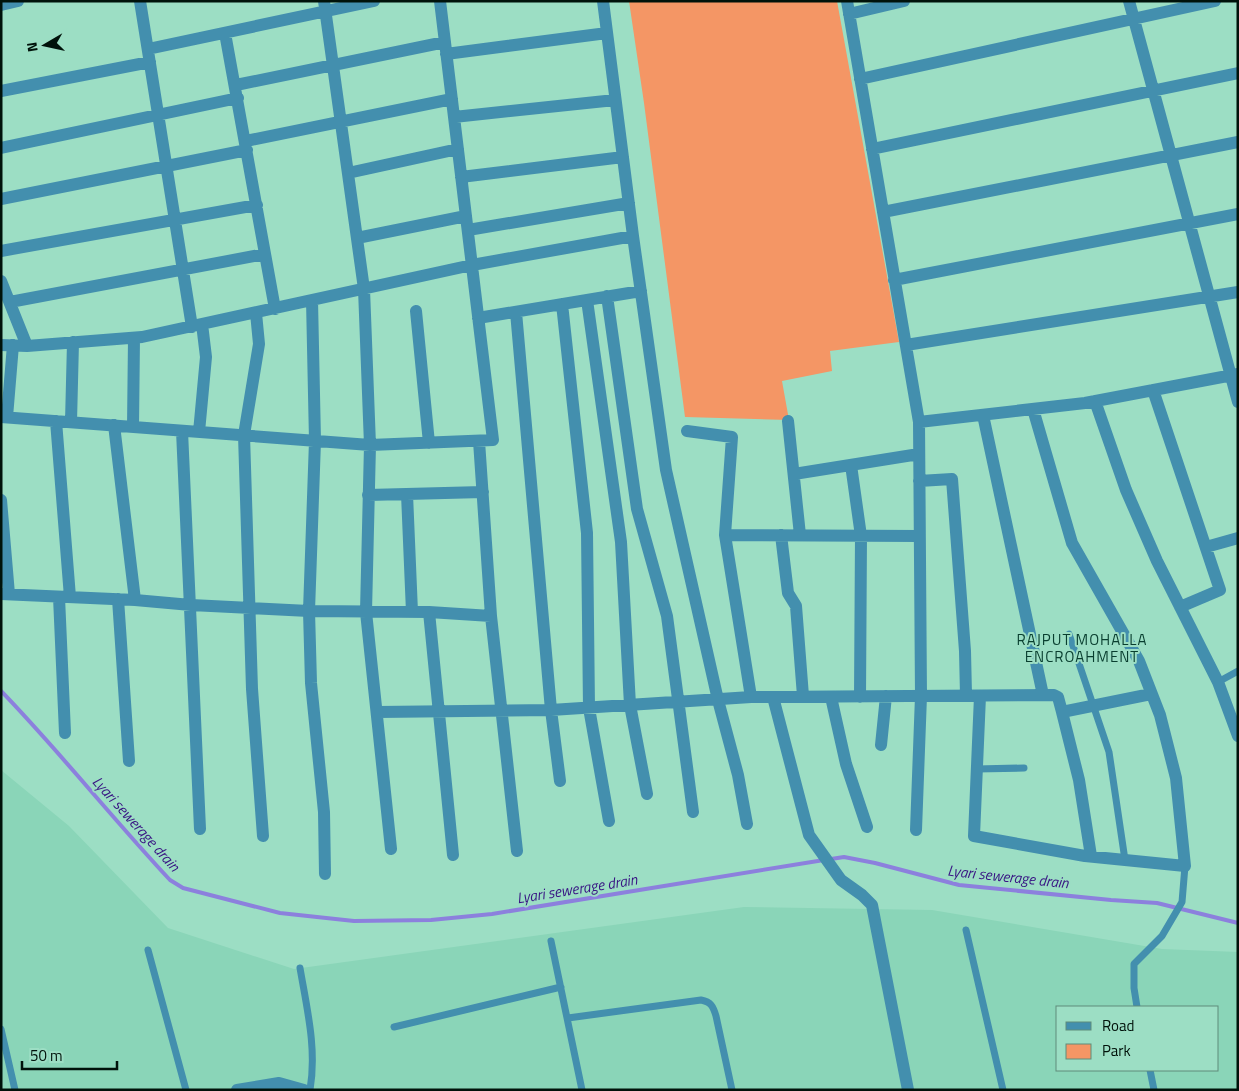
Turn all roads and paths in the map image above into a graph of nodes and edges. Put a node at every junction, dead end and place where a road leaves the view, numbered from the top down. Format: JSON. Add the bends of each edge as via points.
{"nodes":[{"id":1,"x":18,"y":1,"type":"edge"},
{"id":2,"x":140,"y":1,"type":"edge"},
{"id":3,"x":374,"y":1,"type":"edge"},
{"id":4,"x":440,"y":1,"type":"edge"},
{"id":5,"x":603,"y":1,"type":"edge"},
{"id":6,"x":904,"y":1,"type":"edge"},
{"id":7,"x":1128,"y":1,"type":"edge"},
{"id":8,"x":1215,"y":1,"type":"edge"},
{"id":9,"x":1,"y":5,"type":"edge"},
{"id":10,"x":325,"y":7,"type":"edge"},
{"id":11,"x":848,"y":8,"type":"edge"},
{"id":12,"x":1133,"y":20,"type":"junction"},
{"id":13,"x":225,"y":33,"type":"junction"},
{"id":14,"x":607,"y":33,"type":"junction"},
{"id":15,"x":445,"y":48,"type":"junction"},
{"id":16,"x":148,"y":49,"type":"junction"},
{"id":17,"x":150,"y":62,"type":"junction"},
{"id":18,"x":333,"y":65,"type":"junction"},
{"id":19,"x":1238,"y":73,"type":"edge"},
{"id":20,"x":860,"y":79,"type":"junction"},
{"id":21,"x":1,"y":91,"type":"edge"},
{"id":22,"x":1152,"y":91,"type":"junction"},
{"id":23,"x":237,"y":92,"type":"junction"},
{"id":24,"x":452,"y":99,"type":"junction"},
{"id":25,"x":615,"y":100,"type":"junction"},
{"id":26,"x":158,"y":115,"type":"junction"},
{"id":27,"x":454,"y":117,"type":"junction"},
{"id":28,"x":341,"y":122,"type":"junction"},
{"id":29,"x":1238,"y":142,"type":"edge"},
{"id":30,"x":246,"y":145,"type":"junction"},
{"id":31,"x":1,"y":148,"type":"edge"},
{"id":32,"x":458,"y":149,"type":"junction"},
{"id":33,"x":872,"y":149,"type":"junction"},
{"id":34,"x":1170,"y":156,"type":"junction"},
{"id":35,"x":623,"y":157,"type":"junction"},
{"id":36,"x":166,"y":166,"type":"junction"},
{"id":37,"x":348,"y":173,"type":"junction"},
{"id":38,"x":461,"y":177,"type":"junction"},
{"id":39,"x":1,"y":199,"type":"edge"},
{"id":40,"x":629,"y":204,"type":"junction"},
{"id":41,"x":257,"y":205,"type":"junction"},
{"id":42,"x":883,"y":212,"type":"junction"},
{"id":43,"x":1238,"y":214,"type":"edge"},
{"id":44,"x":466,"y":216,"type":"junction"},
{"id":45,"x":175,"y":219,"type":"junction"},
{"id":46,"x":1188,"y":224,"type":"junction"},
{"id":47,"x":468,"y":230,"type":"junction"},
{"id":48,"x":633,"y":236,"type":"junction"},
{"id":49,"x":357,"y":238,"type":"junction"},
{"id":50,"x":1,"y":251,"type":"edge"},
{"id":51,"x":265,"y":254,"type":"junction"},
{"id":52,"x":472,"y":265,"type":"junction"},
{"id":53,"x":183,"y":270,"type":"junction"},
{"id":54,"x":894,"y":280,"type":"junction"},
{"id":55,"x":1,"y":281,"type":"edge"},
{"id":56,"x":364,"y":289,"type":"junction"},
{"id":57,"x":641,"y":291,"type":"junction"},
{"id":58,"x":1238,"y":292,"type":"edge"},
{"id":59,"x":607,"y":296,"type":"junction"},
{"id":60,"x":1208,"y":297,"type":"junction"},
{"id":61,"x":312,"y":300,"type":"junction"},
{"id":62,"x":587,"y":300,"type":"junction"},
{"id":63,"x":10,"y":302,"type":"junction"},
{"id":64,"x":562,"y":304,"type":"junction"},
{"id":65,"x":275,"y":308,"type":"junction"},
{"id":66,"x":416,"y":311,"type":"dead end"},
{"id":67,"x":516,"y":312,"type":"junction"},
{"id":68,"x":256,"y":313,"type":"junction"},
{"id":69,"x":478,"y":318,"type":"junction"},
{"id":70,"x":197,"y":326,"type":"junction"},
{"id":71,"x":134,"y":338,"type":"junction"},
{"id":72,"x":73,"y":342,"type":"junction"},
{"id":73,"x":7,"y":345,"type":"edge"},
{"id":74,"x":906,"y":345,"type":"junction"},
{"id":75,"x":27,"y":346,"type":"junction"},
{"id":76,"x":1234,"y":375,"type":"edge"},
{"id":77,"x":1153,"y":390,"type":"junction"},
{"id":78,"x":1095,"y":401,"type":"junction"},
{"id":79,"x":1238,"y":402,"type":"edge"},
{"id":80,"x":1033,"y":409,"type":"junction"},
{"id":81,"x":983,"y":415,"type":"junction"},
{"id":82,"x":4,"y":417,"type":"edge"},
{"id":83,"x":56,"y":421,"type":"junction"},
{"id":84,"x":788,"y":421,"type":"dead end"},
{"id":85,"x":71,"y":422,"type":"junction"},
{"id":86,"x":919,"y":422,"type":"junction"},
{"id":87,"x":114,"y":425,"type":"junction"},
{"id":88,"x":134,"y":427,"type":"junction"},
{"id":89,"x":182,"y":431,"type":"junction"},
{"id":90,"x":687,"y":431,"type":"dead end"},
{"id":91,"x":199,"y":432,"type":"junction"},
{"id":92,"x":244,"y":435,"type":"junction"},
{"id":93,"x":315,"y":441,"type":"junction"},
{"id":94,"x":479,"y":441,"type":"junction"},
{"id":95,"x":429,"y":443,"type":"junction"},
{"id":96,"x":370,"y":445,"type":"junction"},
{"id":97,"x":919,"y":454,"type":"junction"},
{"id":98,"x":851,"y":465,"type":"junction"},
{"id":99,"x":794,"y":474,"type":"junction"},
{"id":100,"x":919,"y":481,"type":"junction"},
{"id":101,"x":483,"y":492,"type":"junction"},
{"id":102,"x":407,"y":494,"type":"junction"},
{"id":103,"x":368,"y":495,"type":"junction"},
{"id":104,"x":1,"y":500,"type":"edge"},
{"id":105,"x":725,"y":535,"type":"junction"},
{"id":106,"x":781,"y":535,"type":"junction"},
{"id":107,"x":800,"y":535,"type":"junction"},
{"id":108,"x":861,"y":536,"type":"junction"},
{"id":109,"x":919,"y":536,"type":"junction"},
{"id":110,"x":1238,"y":538,"type":"edge"},
{"id":111,"x":1206,"y":547,"type":"junction"},
{"id":112,"x":5,"y":594,"type":"edge"},
{"id":113,"x":65,"y":597,"type":"junction"},
{"id":114,"x":118,"y":599,"type":"junction"},
{"id":115,"x":135,"y":600,"type":"junction"},
{"id":116,"x":191,"y":605,"type":"junction"},
{"id":117,"x":248,"y":607,"type":"junction"},
{"id":118,"x":1180,"y":607,"type":"junction"},
{"id":119,"x":309,"y":611,"type":"junction"},
{"id":120,"x":366,"y":612,"type":"junction"},
{"id":121,"x":412,"y":612,"type":"junction"},
{"id":122,"x":428,"y":612,"type":"junction"},
{"id":123,"x":491,"y":616,"type":"junction"},
{"id":124,"x":1069,"y":634,"type":"dead end"},
{"id":125,"x":1238,"y":672,"type":"edge"},
{"id":126,"x":1218,"y":682,"type":"junction"},
{"id":127,"x":1151,"y":694,"type":"junction"},
{"id":128,"x":966,"y":695,"type":"junction"},
{"id":129,"x":1043,"y":695,"type":"junction"},
{"id":130,"x":802,"y":696,"type":"junction"},
{"id":131,"x":886,"y":696,"type":"junction"},
{"id":132,"x":921,"y":696,"type":"junction"},
{"id":133,"x":980,"y":696,"type":"junction"},
{"id":134,"x":751,"y":697,"type":"junction"},
{"id":135,"x":773,"y":697,"type":"junction"},
{"id":136,"x":831,"y":697,"type":"junction"},
{"id":137,"x":860,"y":697,"type":"junction"},
{"id":138,"x":718,"y":700,"type":"junction"},
{"id":139,"x":678,"y":703,"type":"junction"},
{"id":140,"x":630,"y":705,"type":"junction"},
{"id":141,"x":1094,"y":706,"type":"junction"},
{"id":142,"x":589,"y":708,"type":"junction"},
{"id":143,"x":551,"y":710,"type":"junction"},
{"id":144,"x":439,"y":711,"type":"junction"},
{"id":145,"x":502,"y":711,"type":"junction"},
{"id":146,"x":378,"y":712,"type":"junction"},
{"id":147,"x":1062,"y":712,"type":"junction"},
{"id":148,"x":1234,"y":717,"type":"edge"},
{"id":149,"x":66,"y":733,"type":"dead end"},
{"id":150,"x":1238,"y":736,"type":"edge"},
{"id":151,"x":881,"y":745,"type":"dead end"},
{"id":152,"x":129,"y":761,"type":"dead end"},
{"id":153,"x":1024,"y":768,"type":"dead end"},
{"id":154,"x":976,"y":769,"type":"junction"},
{"id":155,"x":560,"y":781,"type":"dead end"},
{"id":156,"x":647,"y":794,"type":"dead end"},
{"id":157,"x":693,"y":812,"type":"dead end"},
{"id":158,"x":609,"y":821,"type":"dead end"},
{"id":159,"x":747,"y":824,"type":"dead end"},
{"id":160,"x":868,"y":826,"type":"dead end"},
{"id":161,"x":200,"y":829,"type":"dead end"},
{"id":162,"x":916,"y":830,"type":"dead end"},
{"id":163,"x":263,"y":836,"type":"dead end"},
{"id":164,"x":391,"y":849,"type":"dead end"},
{"id":165,"x":517,"y":851,"type":"dead end"},
{"id":166,"x":453,"y":855,"type":"dead end"},
{"id":167,"x":1091,"y":856,"type":"junction"},
{"id":168,"x":1125,"y":860,"type":"junction"},
{"id":169,"x":1185,"y":866,"type":"junction"},
{"id":170,"x":325,"y":874,"type":"dead end"},
{"id":171,"x":966,"y":930,"type":"dead end"},
{"id":172,"x":550,"y":941,"type":"dead end"},
{"id":173,"x":148,"y":950,"type":"dead end"},
{"id":174,"x":300,"y":968,"type":"dead end"},
{"id":175,"x":561,"y":987,"type":"junction"},
{"id":176,"x":1138,"y":1006,"type":"edge"},
{"id":177,"x":568,"y":1018,"type":"junction"},
{"id":178,"x":394,"y":1026,"type":"dead end"},
{"id":179,"x":1,"y":1029,"type":"edge"},
{"id":180,"x":1150,"y":1071,"type":"edge"},
{"id":181,"x":580,"y":1089,"type":"edge"},
{"id":182,"x":16,"y":1090,"type":"edge"},
{"id":183,"x":186,"y":1090,"type":"edge"},
{"id":184,"x":237,"y":1090,"type":"edge"},
{"id":185,"x":304,"y":1090,"type":"edge"},
{"id":186,"x":310,"y":1090,"type":"edge"},
{"id":187,"x":732,"y":1090,"type":"edge"},
{"id":188,"x":908,"y":1090,"type":"edge"},
{"id":189,"x":1003,"y":1090,"type":"edge"},
{"id":190,"x":1154,"y":1090,"type":"edge"}],
"edges":[{"from":1,"to":9,"type":"street"},
{"from":2,"to":16,"type":"street"},
{"from":3,"to":10,"type":"street"},
{"from":4,"to":15,"type":"street"},
{"from":5,"to":14,"type":"street"},
{"from":6,"to":11,"type":"street"},
{"from":7,"to":12,"type":"street"},
{"from":8,"to":12,"type":"street"},
{"from":10,"to":13,"type":"street"},
{"from":10,"to":18,"type":"street"},
{"from":11,"to":20,"type":"street"},
{"from":12,"to":20,"type":"street"},
{"from":12,"to":22,"type":"street"},
{"from":13,"to":16,"type":"street"},
{"from":13,"to":23,"type":"street"},
{"from":14,"to":15,"type":"street"},
{"from":14,"to":25,"type":"street"},
{"from":15,"to":18,"type":"street"},
{"from":15,"to":24,"type":"street"},
{"from":16,"to":17,"type":"street"},
{"from":17,"to":21,"type":"street"},
{"from":17,"to":26,"type":"street"},
{"from":18,"to":23,"type":"street"},
{"from":18,"to":28,"type":"street"},
{"from":19,"to":22,"type":"street"},
{"from":20,"to":33,"type":"street"},
{"from":22,"to":33,"type":"street"},
{"from":22,"to":34,"type":"street"},
{"from":23,"to":26,"type":"street"},
{"from":23,"to":30,"type":"street"},
{"from":24,"to":27,"type":"street"},
{"from":24,"to":28,"type":"street"},
{"from":25,"to":27,"type":"street"},
{"from":25,"to":35,"type":"street"},
{"from":26,"to":31,"type":"street"},
{"from":26,"to":36,"type":"street"},
{"from":27,"to":32,"type":"street"},
{"from":28,"to":30,"type":"street"},
{"from":28,"to":37,"type":"street"},
{"from":29,"to":34,"type":"street"},
{"from":30,"to":36,"type":"street"},
{"from":30,"to":41,"type":"street"},
{"from":32,"to":37,"type":"street"},
{"from":32,"to":38,"type":"street"},
{"from":33,"to":42,"type":"street"},
{"from":34,"to":42,"type":"street"},
{"from":34,"to":46,"type":"street"},
{"from":35,"to":38,"type":"street"},
{"from":35,"to":40,"type":"street"},
{"from":36,"to":39,"type":"street"},
{"from":36,"to":45,"type":"street"},
{"from":37,"to":49,"type":"street"},
{"from":38,"to":44,"type":"street"},
{"from":40,"to":47,"type":"street"},
{"from":40,"to":48,"type":"street"},
{"from":41,"to":45,"type":"street"},
{"from":41,"to":51,"type":"street"},
{"from":42,"to":54,"type":"street"},
{"from":43,"to":46,"type":"street"},
{"from":44,"to":47,"type":"street"},
{"from":44,"to":49,"type":"street"},
{"from":45,"to":50,"type":"street"},
{"from":45,"to":53,"type":"street"},
{"from":46,"to":54,"type":"street"},
{"from":46,"to":60,"type":"street"},
{"from":47,"to":52,"type":"street"},
{"from":48,"to":52,"type":"street"},
{"from":48,"to":57,"type":"street"},
{"from":49,"to":56,"type":"street"},
{"from":51,"to":53,"type":"street"},
{"from":51,"to":65,"type":"street"},
{"from":52,"to":56,"type":"street"},
{"from":52,"to":69,"type":"street"},
{"from":53,"to":63,"type":"street"},
{"from":53,"to":70,"type":"street"},
{"from":54,"to":74,"type":"street"},
{"from":55,"to":63,"type":"street"},
{"from":56,"to":61,"type":"street"},
{"from":56,"to":96,"type":"street"},
{"from":57,"to":59,"type":"street"},
{"from":57,"to":138,"type":"street","via":[[666,470]]},
{"from":58,"to":60,"type":"street"},
{"from":59,"to":62,"type":"street"},
{"from":59,"to":139,"type":"street","via":[[637,509],[667,616]]},
{"from":60,"to":74,"type":"street"},
{"from":60,"to":76,"type":"street"},
{"from":61,"to":65,"type":"street"},
{"from":61,"to":93,"type":"street"},
{"from":62,"to":64,"type":"street"},
{"from":62,"to":140,"type":"street","via":[[621,542]]},
{"from":63,"to":75,"type":"street"},
{"from":64,"to":67,"type":"street"},
{"from":64,"to":142,"type":"street","via":[[587,533]]},
{"from":65,"to":68,"type":"street"},
{"from":66,"to":95,"type":"street"},
{"from":67,"to":69,"type":"street"},
{"from":67,"to":143,"type":"street"},
{"from":68,"to":70,"type":"street"},
{"from":68,"to":92,"type":"street","via":[[259,344]]},
{"from":69,"to":94,"type":"street","via":[[493,440]]},
{"from":70,"to":71,"type":"street"},
{"from":70,"to":91,"type":"street","via":[[206,357]]},
{"from":71,"to":72,"type":"street"},
{"from":71,"to":88,"type":"street"},
{"from":72,"to":75,"type":"street"},
{"from":72,"to":85,"type":"street"},
{"from":73,"to":75,"type":"street"},
{"from":73,"to":82,"type":"street"},
{"from":74,"to":86,"type":"street"},
{"from":76,"to":77,"type":"street"},
{"from":76,"to":79,"type":"street"},
{"from":77,"to":78,"type":"street"},
{"from":77,"to":111,"type":"street"},
{"from":78,"to":80,"type":"street"},
{"from":78,"to":118,"type":"street","via":[[1126,490]]},
{"from":80,"to":81,"type":"street"},
{"from":80,"to":127,"type":"street","via":[[1072,543],[1139,661]]},
{"from":81,"to":86,"type":"street"},
{"from":81,"to":129,"type":"street"},
{"from":82,"to":83,"type":"street"},
{"from":83,"to":85,"type":"street"},
{"from":83,"to":113,"type":"street"},
{"from":84,"to":99,"type":"street"},
{"from":85,"to":87,"type":"street"},
{"from":86,"to":97,"type":"street"},
{"from":87,"to":88,"type":"street"},
{"from":87,"to":115,"type":"street"},
{"from":88,"to":89,"type":"street"},
{"from":89,"to":91,"type":"street"},
{"from":89,"to":116,"type":"street"},
{"from":90,"to":105,"type":"street","via":[[732,437]]},
{"from":91,"to":92,"type":"street"},
{"from":92,"to":93,"type":"street"},
{"from":92,"to":117,"type":"street"},
{"from":93,"to":96,"type":"street"},
{"from":93,"to":119,"type":"street"},
{"from":94,"to":95,"type":"street"},
{"from":94,"to":101,"type":"street"},
{"from":95,"to":96,"type":"street"},
{"from":96,"to":103,"type":"street"},
{"from":97,"to":98,"type":"street"},
{"from":97,"to":100,"type":"street"},
{"from":98,"to":99,"type":"street"},
{"from":98,"to":108,"type":"street"},
{"from":99,"to":107,"type":"street"},
{"from":100,"to":109,"type":"street"},
{"from":100,"to":128,"type":"street","via":[[952,479]]},
{"from":101,"to":102,"type":"street"},
{"from":101,"to":123,"type":"street"},
{"from":102,"to":103,"type":"street"},
{"from":102,"to":121,"type":"street"},
{"from":103,"to":120,"type":"street"},
{"from":104,"to":112,"type":"street"},
{"from":105,"to":106,"type":"street"},
{"from":105,"to":134,"type":"street"},
{"from":106,"to":107,"type":"street"},
{"from":106,"to":130,"type":"street","via":[[788,593],[796,606]]},
{"from":107,"to":108,"type":"street"},
{"from":108,"to":109,"type":"street"},
{"from":108,"to":137,"type":"street"},
{"from":109,"to":132,"type":"street"},
{"from":110,"to":111,"type":"street"},
{"from":111,"to":118,"type":"street","via":[[1220,590]]},
{"from":112,"to":113,"type":"street"},
{"from":113,"to":114,"type":"street"},
{"from":113,"to":149,"type":"street"},
{"from":114,"to":115,"type":"street"},
{"from":114,"to":152,"type":"street"},
{"from":115,"to":116,"type":"street"},
{"from":116,"to":117,"type":"street"},
{"from":116,"to":161,"type":"street"},
{"from":117,"to":119,"type":"street"},
{"from":117,"to":163,"type":"street"},
{"from":118,"to":126,"type":"street"},
{"from":119,"to":120,"type":"street"},
{"from":119,"to":170,"type":"street","via":[[311,683],[324,812]]},
{"from":120,"to":121,"type":"street"},
{"from":120,"to":146,"type":"street"},
{"from":121,"to":122,"type":"street"},
{"from":122,"to":123,"type":"street"},
{"from":122,"to":144,"type":"street"},
{"from":123,"to":145,"type":"street"},
{"from":124,"to":141,"type":"lane"},
{"from":125,"to":126,"type":"lane"},
{"from":126,"to":148,"type":"street"},
{"from":127,"to":141,"type":"street"},
{"from":127,"to":169,"type":"street","via":[[1160,715],[1176,778]]},
{"from":128,"to":132,"type":"street"},
{"from":128,"to":133,"type":"street"},
{"from":129,"to":133,"type":"street"},
{"from":129,"to":147,"type":"street","via":[[1056,695]]},
{"from":130,"to":135,"type":"street"},
{"from":130,"to":136,"type":"street"},
{"from":131,"to":132,"type":"street"},
{"from":131,"to":137,"type":"street"},
{"from":131,"to":151,"type":"street"},
{"from":132,"to":162,"type":"street"},
{"from":133,"to":154,"type":"street"},
{"from":134,"to":135,"type":"street"},
{"from":134,"to":138,"type":"street"},
{"from":135,"to":188,"type":"street","via":[[809,834],[841,880],[872,905]]},
{"from":136,"to":137,"type":"street"},
{"from":136,"to":160,"type":"street","via":[[846,764]]},
{"from":138,"to":139,"type":"street"},
{"from":138,"to":159,"type":"street"},
{"from":139,"to":140,"type":"street"},
{"from":139,"to":157,"type":"street"},
{"from":140,"to":142,"type":"street"},
{"from":140,"to":156,"type":"street"},
{"from":141,"to":147,"type":"street"},
{"from":141,"to":168,"type":"lane","via":[[1109,752]]},
{"from":142,"to":143,"type":"street"},
{"from":142,"to":158,"type":"street"},
{"from":143,"to":145,"type":"street"},
{"from":143,"to":155,"type":"street"},
{"from":144,"to":145,"type":"street"},
{"from":144,"to":146,"type":"street"},
{"from":144,"to":166,"type":"street"},
{"from":145,"to":165,"type":"street"},
{"from":146,"to":164,"type":"street"},
{"from":147,"to":167,"type":"street","via":[[1079,780]]},
{"from":148,"to":150,"type":"street"},
{"from":153,"to":154,"type":"lane"},
{"from":154,"to":167,"type":"street","via":[[974,836]]},
{"from":167,"to":168,"type":"street"},
{"from":168,"to":169,"type":"street"},
{"from":169,"to":176,"type":"lane","via":[[1182,902],[1162,936],[1134,964]]},
{"from":171,"to":189,"type":"lane"},
{"from":172,"to":175,"type":"lane"},
{"from":173,"to":183,"type":"lane"},
{"from":174,"to":186,"type":"lane","via":[[314,1058]]},
{"from":175,"to":177,"type":"lane"},
{"from":175,"to":178,"type":"lane"},
{"from":177,"to":181,"type":"lane"},
{"from":177,"to":187,"type":"lane","via":[[708,1001],[716,1016]]},
{"from":179,"to":182,"type":"lane"},
{"from":180,"to":190,"type":"lane"},
{"from":184,"to":185,"type":"street","via":[[279,1083]]}]}
